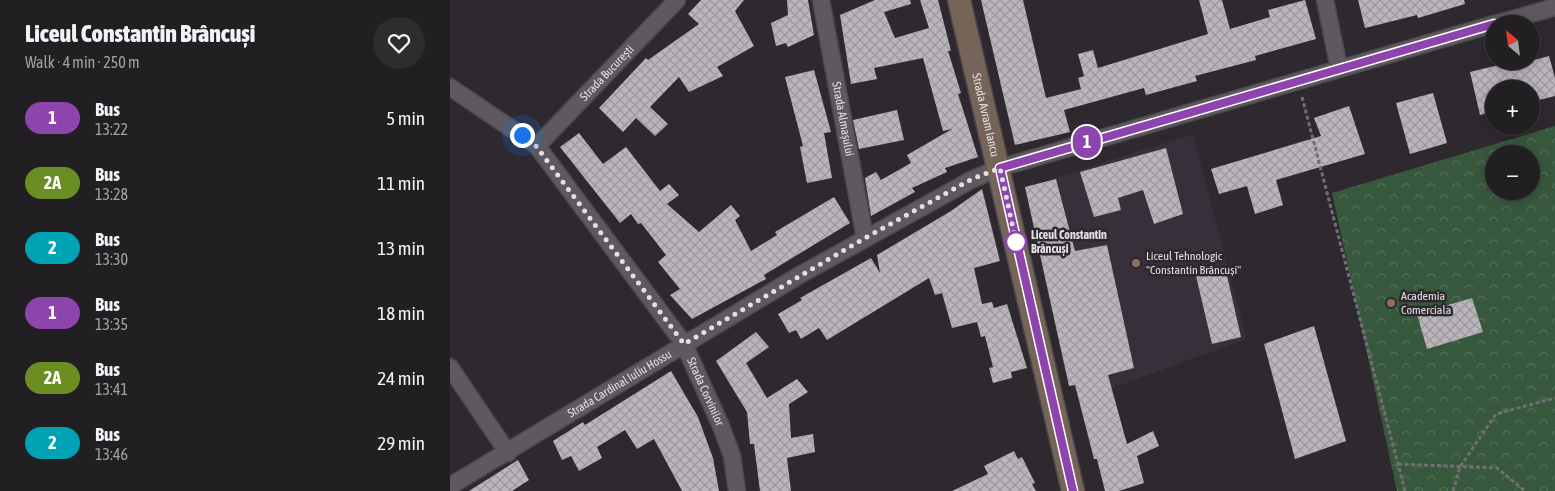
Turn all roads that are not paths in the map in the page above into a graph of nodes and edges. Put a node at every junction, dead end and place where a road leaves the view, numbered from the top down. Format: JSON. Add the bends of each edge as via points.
{"nodes":[{"id":1,"x":677,"y":0,"type":"edge"},
{"id":2,"x":821,"y":0,"type":"edge"},
{"id":3,"x":959,"y":0,"type":"edge"},
{"id":4,"x":1325,"y":0,"type":"edge"},
{"id":5,"x":1555,"y":7,"type":"edge"},
{"id":6,"x":1527,"y":15,"type":"edge"},
{"id":7,"x":1485,"y":27,"type":"edge"},
{"id":8,"x":1340,"y":68,"type":"junction"},
{"id":9,"x":450,"y":87,"type":"edge"},
{"id":10,"x":536,"y":146,"type":"junction"},
{"id":11,"x":1000,"y":168,"type":"junction"},
{"id":12,"x":865,"y":238,"type":"junction"},
{"id":13,"x":684,"y":344,"type":"junction"},
{"id":14,"x":450,"y":367,"type":"edge"},
{"id":15,"x":508,"y":453,"type":"junction"},
{"id":16,"x":450,"y":486,"type":"edge"},
{"id":17,"x":737,"y":491,"type":"edge"},
{"id":18,"x":1073,"y":491,"type":"edge"}],
"edges":[{"from":1,"to":10,"type":"street","name":"Strada București"},
{"from":2,"to":12,"type":"street","name":"Strada Almașului"},
{"from":3,"to":11,"type":"street","name":"Strada Avram Iancu"},
{"from":4,"to":8,"type":"street"},
{"from":5,"to":6,"type":"street","name":"Strada Cardinal Iuliu Hossu"},
{"from":7,"to":8,"type":"street","name":"Strada Cardinal Iuliu Hossu"},
{"from":8,"to":11,"type":"street","name":"Strada Cardinal Iuliu Hossu"},
{"from":9,"to":10,"type":"street","name":"Strada Corvinilor"},
{"from":10,"to":13,"type":"street","name":"Strada Corvinilor"},
{"from":11,"to":12,"type":"street","name":"Strada Cardinal Iuliu Hossu","via":[[972,179]]},
{"from":11,"to":18,"type":"street","name":"Strada Avram Iancu"},
{"from":12,"to":13,"type":"street","name":"Strada Cardinal Iuliu Hossu"},
{"from":13,"to":15,"type":"street","name":"Strada Cardinal Iuliu Hossu"},
{"from":13,"to":17,"type":"street","name":"Strada Corvinilor","via":[[722,426],[732,456]]},
{"from":14,"to":15,"type":"street"},
{"from":15,"to":16,"type":"street","name":"Strada Cardinal Iuliu Hossu"}]}
